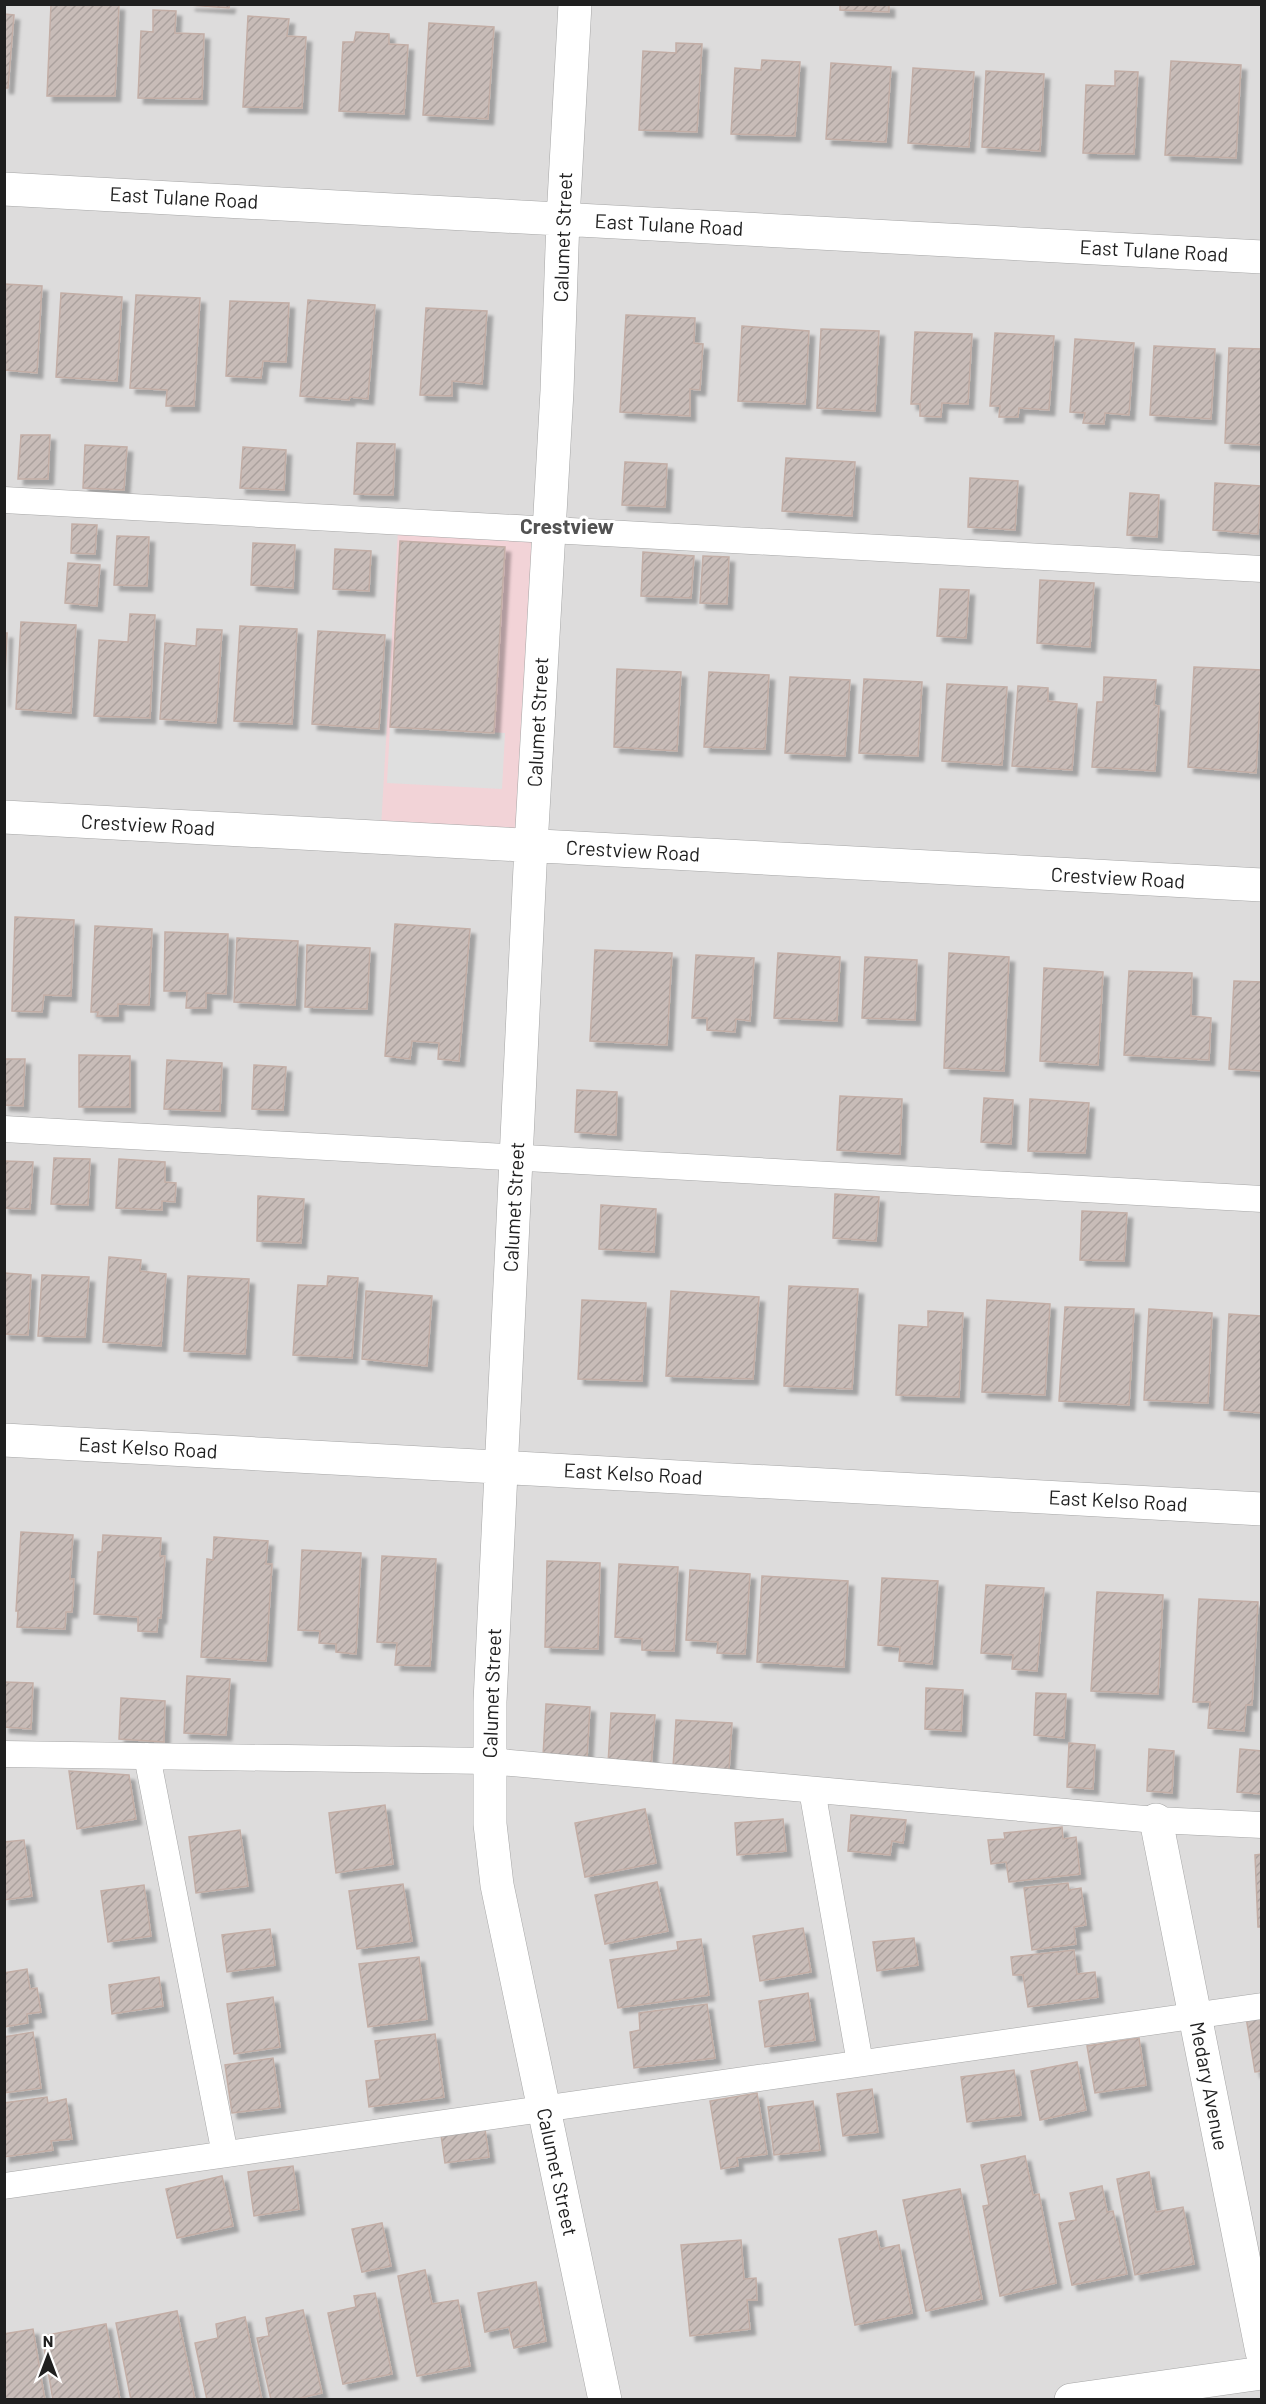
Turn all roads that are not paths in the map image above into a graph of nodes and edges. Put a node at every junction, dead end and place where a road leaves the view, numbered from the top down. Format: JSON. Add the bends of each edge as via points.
{"nodes":[{"id":1,"x":575,"y":4,"type":"edge"},
{"id":2,"x":4,"y":189,"type":"edge"},
{"id":3,"x":562,"y":219,"type":"junction"},
{"id":4,"x":1262,"y":257,"type":"edge"},
{"id":5,"x":4,"y":500,"type":"edge"},
{"id":6,"x":549,"y":530,"type":"junction"},
{"id":7,"x":1262,"y":569,"type":"edge"},
{"id":8,"x":4,"y":817,"type":"edge"},
{"id":9,"x":531,"y":846,"type":"junction"},
{"id":10,"x":1262,"y":885,"type":"edge"},
{"id":11,"x":4,"y":1129,"type":"edge"},
{"id":12,"x":517,"y":1157,"type":"junction"},
{"id":13,"x":1262,"y":1199,"type":"edge"},
{"id":14,"x":4,"y":1440,"type":"edge"},
{"id":15,"x":502,"y":1467,"type":"junction"},
{"id":16,"x":1262,"y":1509,"type":"edge"},
{"id":17,"x":4,"y":1754,"type":"edge"},
{"id":18,"x":147,"y":1756,"type":"junction"},
{"id":19,"x":489,"y":1761,"type":"junction"},
{"id":20,"x":812,"y":1790,"type":"junction"},
{"id":21,"x":1156,"y":1820,"type":"junction"},
{"id":22,"x":1262,"y":1825,"type":"edge"},
{"id":23,"x":1262,"y":2006,"type":"edge"},
{"id":24,"x":1194,"y":2015,"type":"junction"},
{"id":25,"x":860,"y":2063,"type":"junction"},
{"id":26,"x":544,"y":2108,"type":"junction"},
{"id":27,"x":225,"y":2154,"type":"junction"},
{"id":28,"x":4,"y":2186,"type":"edge"},
{"id":29,"x":1262,"y":2352,"type":"edge"},
{"id":30,"x":1262,"y":2373,"type":"edge"},
{"id":31,"x":605,"y":2400,"type":"edge"},
{"id":32,"x":1071,"y":2400,"type":"edge"}],
"edges":[{"from":1,"to":3,"type":"street","name":"Calumet Street"},
{"from":2,"to":3,"type":"street","name":"East Tulane Road"},
{"from":3,"to":4,"type":"street","name":"East Tulane Road"},
{"from":3,"to":6,"type":"street","name":"Calumet Street"},
{"from":5,"to":6,"type":"lane"},
{"from":6,"to":7,"type":"lane"},
{"from":6,"to":9,"type":"street","name":"Calumet Street"},
{"from":8,"to":9,"type":"street","name":"Crestview Road"},
{"from":9,"to":10,"type":"street","name":"Crestview Road"},
{"from":9,"to":12,"type":"street","name":"Calumet Street"},
{"from":11,"to":12,"type":"lane"},
{"from":12,"to":13,"type":"lane"},
{"from":12,"to":15,"type":"street","name":"Calumet Street"},
{"from":14,"to":15,"type":"street","name":"East Kelso Road"},
{"from":15,"to":16,"type":"street","name":"East Kelso Road"},
{"from":15,"to":19,"type":"street","name":"Calumet Street"},
{"from":17,"to":18,"type":"lane"},
{"from":18,"to":19,"type":"lane"},
{"from":18,"to":27,"type":"lane"},
{"from":19,"to":20,"type":"lane"},
{"from":19,"to":26,"type":"street","name":"Calumet Street","via":[[489,1824],[497,1885]]},
{"from":20,"to":21,"type":"lane"},
{"from":20,"to":25,"type":"lane"},
{"from":21,"to":22,"type":"lane"},
{"from":21,"to":24,"type":"street","name":"Medary Avenue"},
{"from":23,"to":24,"type":"lane"},
{"from":24,"to":25,"type":"lane"},
{"from":24,"to":29,"type":"street","name":"Medary Avenue"},
{"from":25,"to":26,"type":"lane"},
{"from":26,"to":27,"type":"lane"},
{"from":26,"to":31,"type":"street","name":"Calumet Street"},
{"from":27,"to":28,"type":"lane"},
{"from":30,"to":32,"type":"street"}]}
